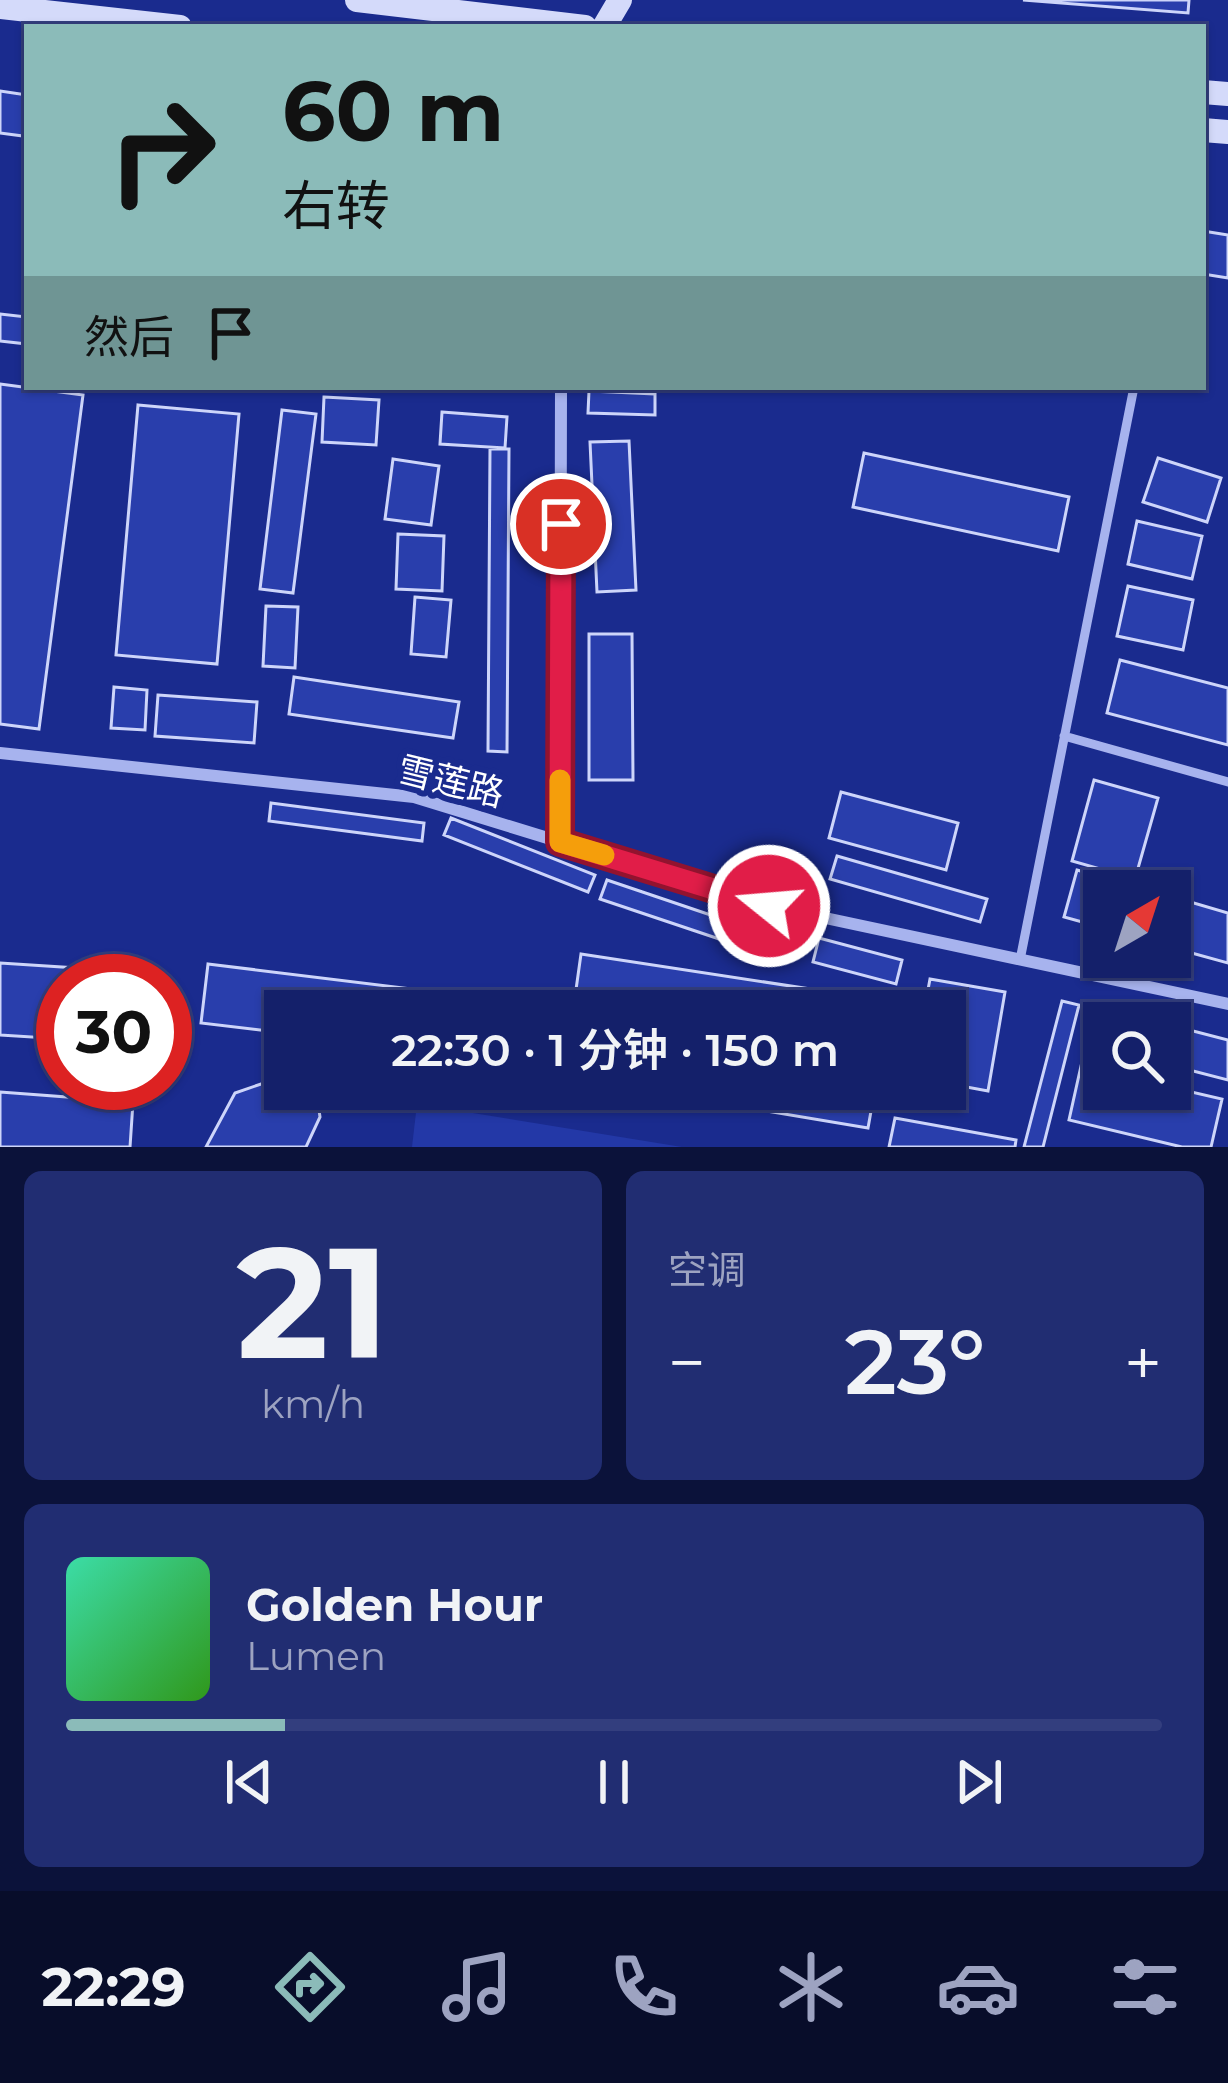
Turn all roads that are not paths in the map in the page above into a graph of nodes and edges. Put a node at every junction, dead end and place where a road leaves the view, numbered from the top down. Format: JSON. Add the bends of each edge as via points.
{"nodes":[{"id":1,"x":357,"y":0,"type":"edge"},
{"id":2,"x":0,"y":7,"type":"edge"},
{"id":3,"x":153,"y":24,"type":"edge"},
{"id":4,"x":558,"y":24,"type":"edge"},
{"id":5,"x":561,"y":390,"type":"edge"},
{"id":6,"x":1134,"y":390,"type":"edge"},
{"id":7,"x":1064,"y":736,"type":"junction"},
{"id":8,"x":0,"y":753,"type":"edge"},
{"id":9,"x":1228,"y":782,"type":"edge"},
{"id":10,"x":560,"y":842,"type":"junction"},
{"id":11,"x":1020,"y":960,"type":"junction"},
{"id":12,"x":1228,"y":1004,"type":"edge"}],
"edges":[{"from":1,"to":4,"type":"main road"},
{"from":2,"to":3,"type":"main road"},
{"from":5,"to":10,"type":"street"},
{"from":6,"to":7,"type":"lane"},
{"from":7,"to":9,"type":"lane"},
{"from":7,"to":11,"type":"lane"},
{"from":8,"to":10,"type":"street","name":"雪莲路","via":[[414,797]]},
{"from":10,"to":11,"type":"street","name":"雪莲路","via":[[769,906]]},
{"from":11,"to":12,"type":"street","name":"雪莲路"}]}
